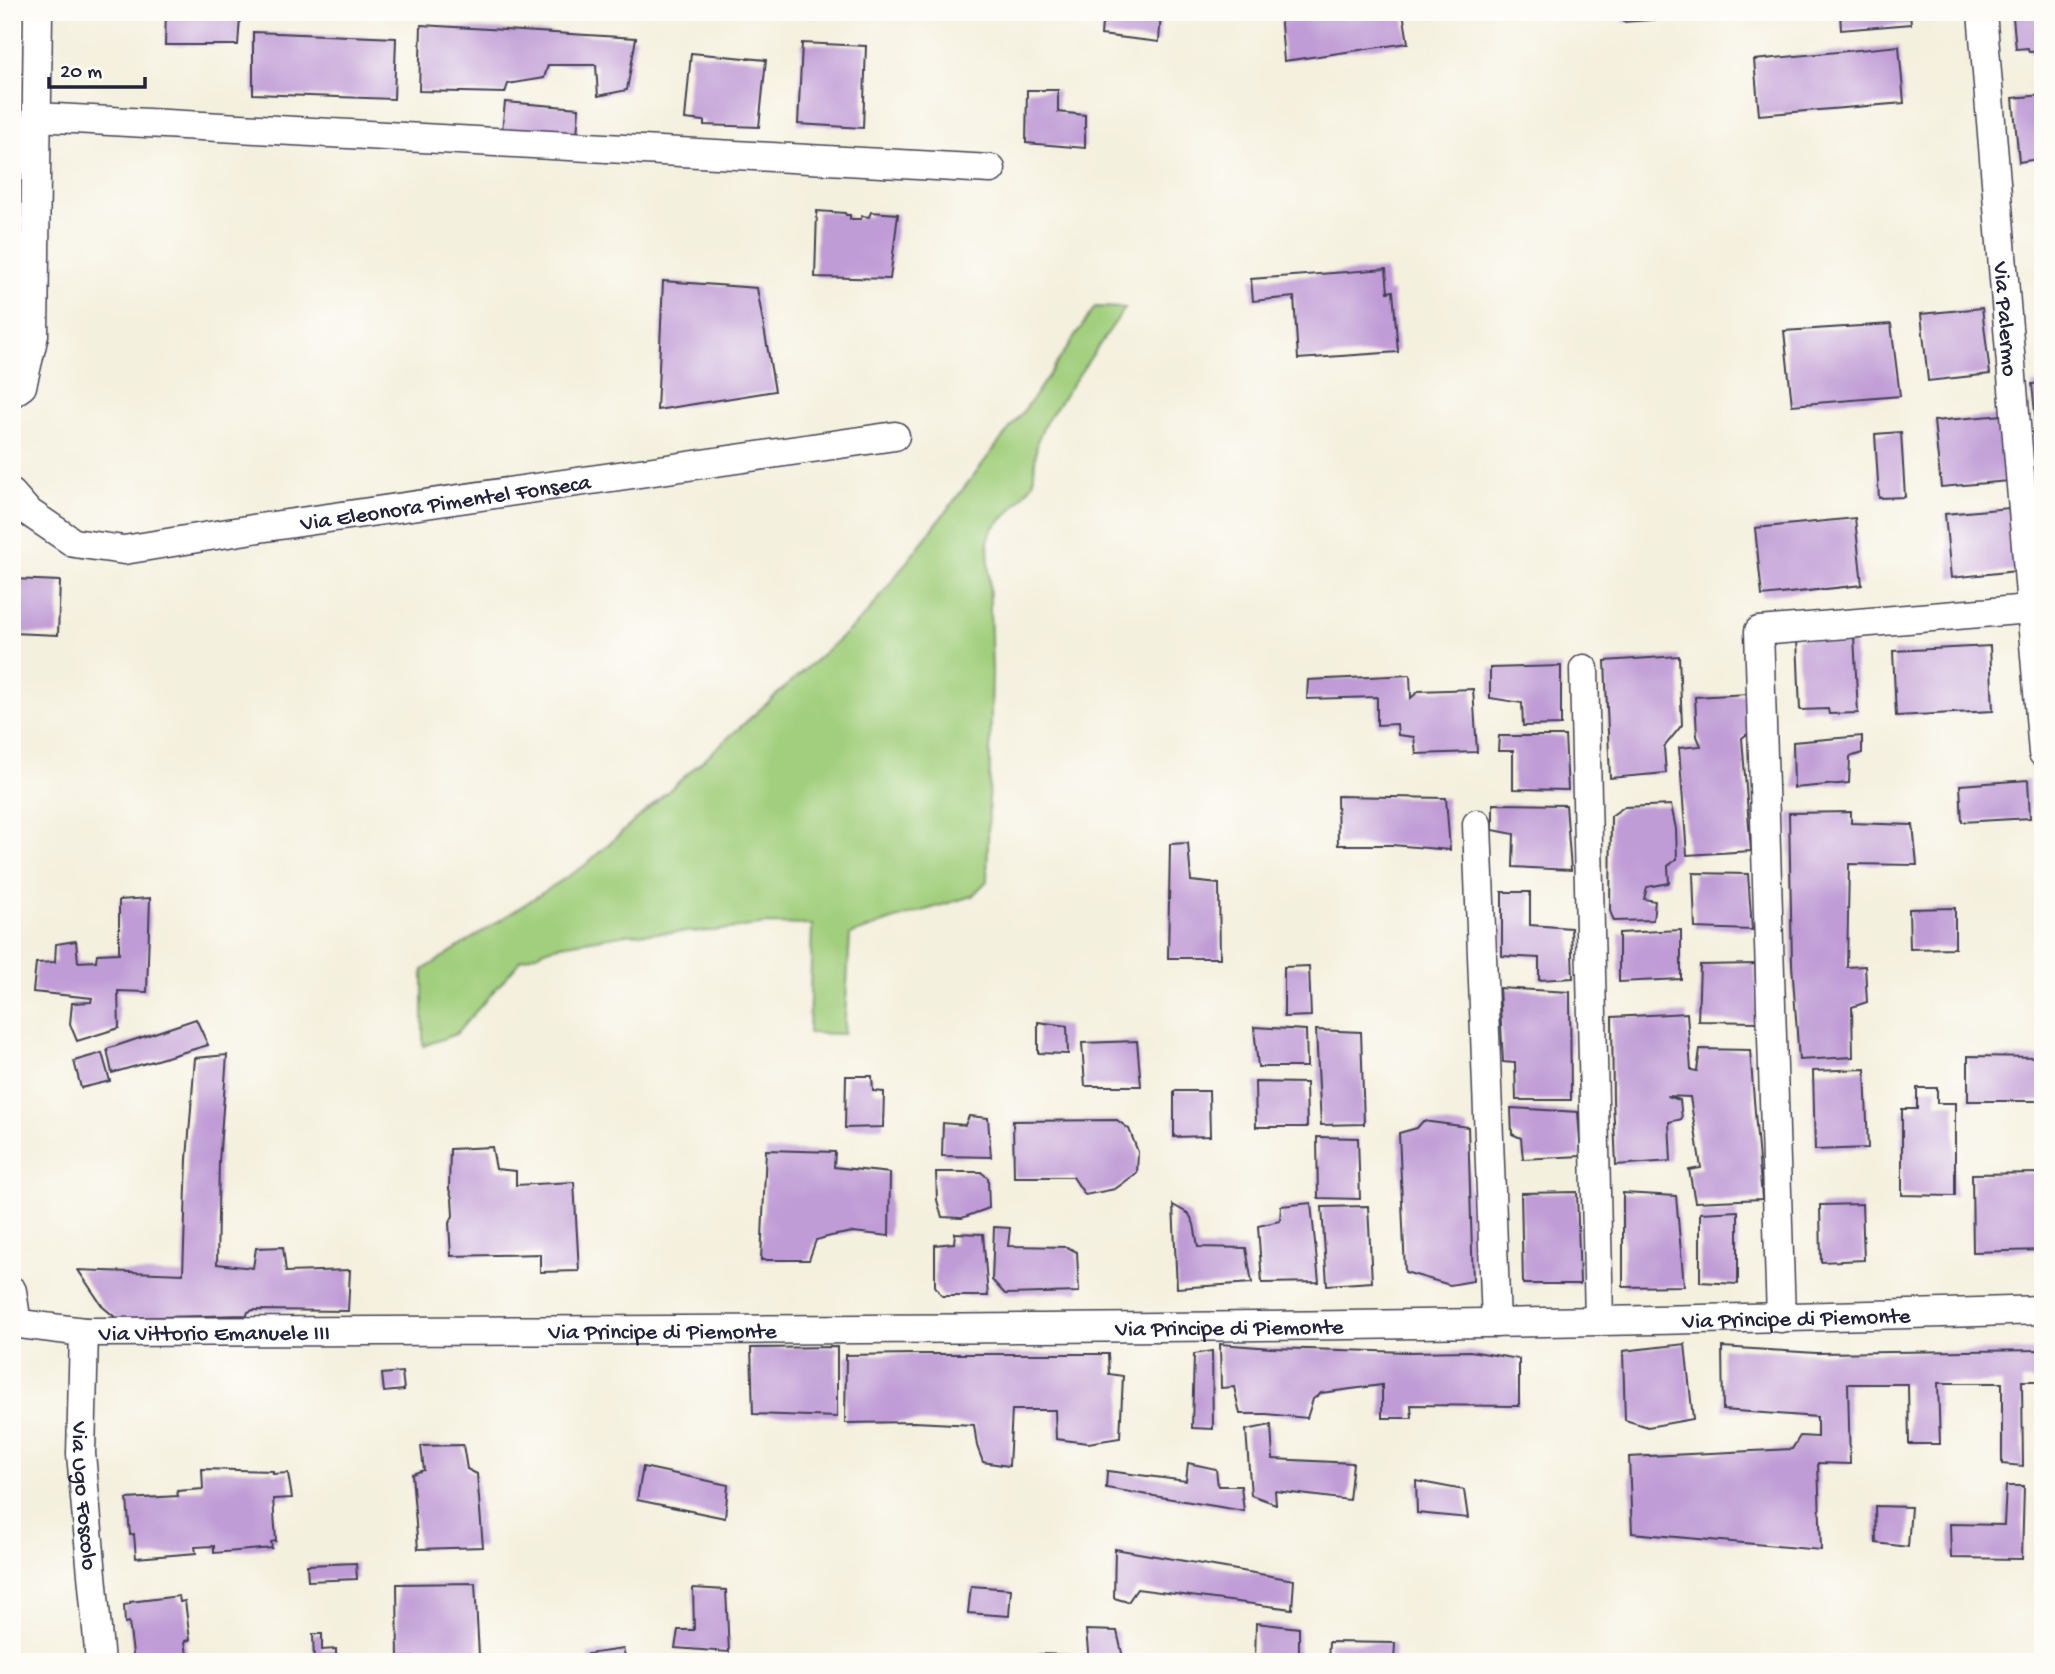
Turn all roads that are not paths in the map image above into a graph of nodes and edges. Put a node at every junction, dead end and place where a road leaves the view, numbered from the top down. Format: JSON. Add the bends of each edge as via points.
{"nodes":[{"id":1,"x":38,"y":12,"type":"edge"},
{"id":2,"x":1982,"y":12,"type":"edge"},
{"id":3,"x":37,"y":117,"type":"junction"},
{"id":4,"x":991,"y":169,"type":"dead end"},
{"id":5,"x":12,"y":393,"type":"edge"},
{"id":6,"x":895,"y":436,"type":"dead end"},
{"id":7,"x":2030,"y":436,"type":"edge"},
{"id":8,"x":12,"y":494,"type":"edge"},
{"id":9,"x":2030,"y":609,"type":"junction"},
{"id":10,"x":1584,"y":669,"type":"dead end"},
{"id":11,"x":2043,"y":753,"type":"edge"},
{"id":12,"x":1477,"y":824,"type":"dead end"},
{"id":13,"x":12,"y":1291,"type":"edge"},
{"id":14,"x":2043,"y":1310,"type":"edge"},
{"id":15,"x":1781,"y":1318,"type":"junction"},
{"id":16,"x":1599,"y":1321,"type":"junction"},
{"id":17,"x":1496,"y":1323,"type":"junction"},
{"id":18,"x":15,"y":1324,"type":"edge"},
{"id":19,"x":417,"y":1330,"type":"joint"},
{"id":20,"x":84,"y":1332,"type":"junction"},
{"id":21,"x":100,"y":1662,"type":"edge"}],
"edges":[{"from":1,"to":3,"type":"street"},
{"from":2,"to":7,"type":"street","name":"Via Palermo"},
{"from":3,"to":4,"type":"street"},
{"from":3,"to":5,"type":"street","via":[[34,335],[22,386]]},
{"from":6,"to":8,"type":"street","name":"Via Eleonora Pimentel Fonseca","via":[[124,550],[74,543],[27,511]]},
{"from":7,"to":9,"type":"street","name":"Via Palermo"},
{"from":9,"to":11,"type":"street","name":"Via Palermo"},
{"from":9,"to":15,"type":"street","via":[[1759,631]]},
{"from":10,"to":16,"type":"street"},
{"from":12,"to":17,"type":"street"},
{"from":13,"to":18,"type":"street"},
{"from":14,"to":15,"type":"street","name":"Via Principe di Piemonte"},
{"from":15,"to":16,"type":"street","name":"Via Principe di Piemonte"},
{"from":16,"to":17,"type":"street","name":"Via Principe di Piemonte"},
{"from":17,"to":19,"type":"street","name":"Via Principe di Piemonte"},
{"from":18,"to":20,"type":"street","name":"Via Vittorio Emanuele III"},
{"from":19,"to":20,"type":"street","name":"Via Vittorio Emanuele III"},
{"from":20,"to":21,"type":"street","name":"Via Ugo Foscolo","via":[[81,1454]]}]}
